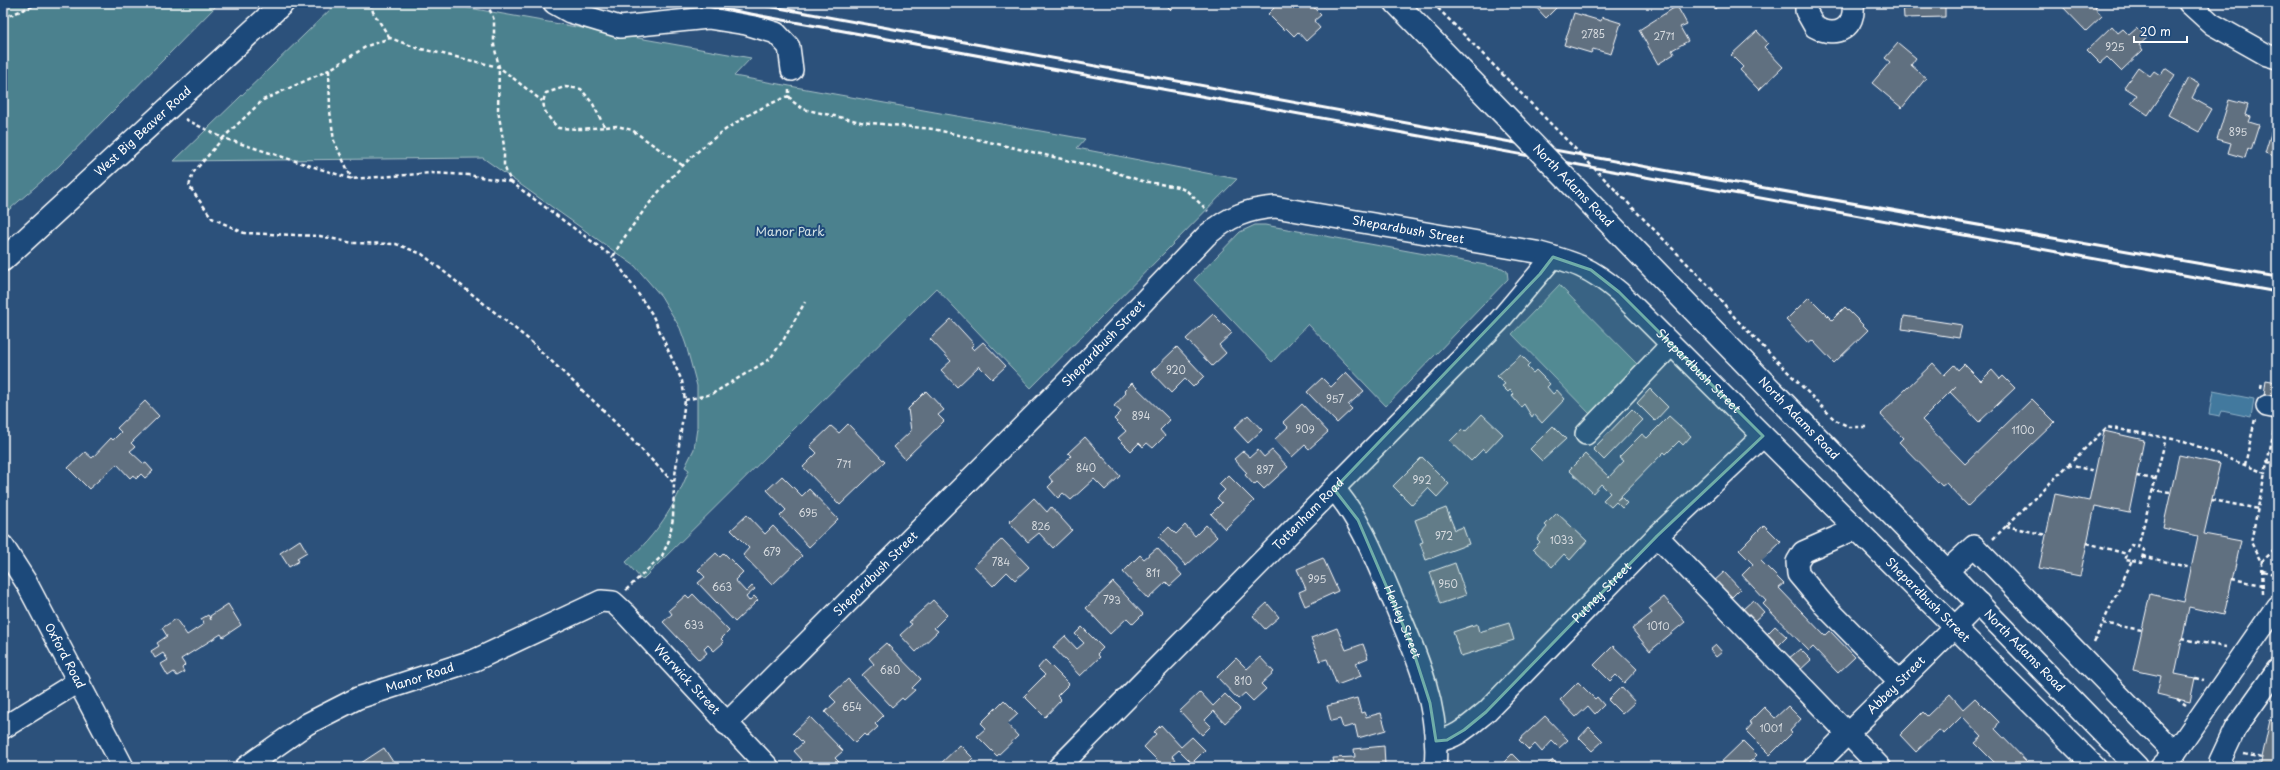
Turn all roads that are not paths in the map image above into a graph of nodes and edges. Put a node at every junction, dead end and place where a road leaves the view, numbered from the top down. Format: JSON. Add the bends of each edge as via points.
{"nodes":[{"id":1,"x":282,"y":3,"type":"edge"},
{"id":2,"x":554,"y":3,"type":"edge"},
{"id":3,"x":1396,"y":3,"type":"edge"},
{"id":4,"x":1806,"y":3,"type":"edge"},
{"id":5,"x":1854,"y":3,"type":"edge"},
{"id":6,"x":2189,"y":3,"type":"edge"},
{"id":7,"x":2277,"y":58,"type":"edge"},
{"id":8,"x":792,"y":70,"type":"road end"},
{"id":9,"x":1553,"y":257,"type":"junction"},
{"id":10,"x":3,"y":260,"type":"edge"},
{"id":11,"x":1671,"y":345,"type":"junction"},
{"id":12,"x":1586,"y":434,"type":"dead end"},
{"id":13,"x":1763,"y":436,"type":"junction"},
{"id":14,"x":1334,"y":489,"type":"junction"},
{"id":15,"x":1854,"y":526,"type":"junction"},
{"id":16,"x":1657,"y":536,"type":"junction"},
{"id":17,"x":3,"y":546,"type":"edge"},
{"id":18,"x":1947,"y":571,"type":"junction"},
{"id":19,"x":2270,"y":601,"type":"edge"},
{"id":20,"x":607,"y":602,"type":"joint"},
{"id":21,"x":1979,"y":603,"type":"junction"},
{"id":22,"x":1954,"y":627,"type":"junction"},
{"id":23,"x":2277,"y":670,"type":"edge"},
{"id":24,"x":79,"y":681,"type":"junction"},
{"id":25,"x":1899,"y":682,"type":"junction"},
{"id":26,"x":726,"y":724,"type":"junction"},
{"id":27,"x":3,"y":728,"type":"edge"},
{"id":28,"x":1848,"y":732,"type":"junction"},
{"id":29,"x":1436,"y":741,"type":"junction"},
{"id":30,"x":2168,"y":760,"type":"edge"},
{"id":31,"x":122,"y":767,"type":"edge"},
{"id":32,"x":246,"y":767,"type":"edge"},
{"id":33,"x":768,"y":767,"type":"edge"},
{"id":34,"x":1059,"y":767,"type":"edge"},
{"id":35,"x":1435,"y":767,"type":"edge"},
{"id":36,"x":1814,"y":767,"type":"edge"},
{"id":37,"x":1880,"y":767,"type":"edge"},
{"id":38,"x":2095,"y":767,"type":"edge"},
{"id":39,"x":2137,"y":767,"type":"edge"},
{"id":40,"x":2220,"y":767,"type":"edge"}],
"edges":[{"from":1,"to":10,"type":"main road","name":"West Big Beaver Road"},
{"from":2,"to":8,"type":"street","via":[[570,12],[620,27],[708,18],[746,24],[776,33],[789,47]]},
{"from":3,"to":18,"type":"main road","name":"North Adams Road","bridge":true},
{"from":4,"to":5,"type":"street","via":[[1806,11],[1816,27],[1831,33],[1850,24],[1854,17]]},
{"from":6,"to":7,"type":"street","via":[[2212,24]]},
{"from":9,"to":11,"type":"street","name":"Shepardbush Street","via":[[1583,266],[1605,280]]},
{"from":9,"to":14,"type":"street","name":"Tottenham Road","via":[[1498,321]]},
{"from":9,"to":26,"type":"street","name":"Shepardbush Street","via":[[1275,207],[1246,211],[1222,223],[1207,235],[1066,383]]},
{"from":11,"to":12,"type":"street"},
{"from":11,"to":13,"type":"street","name":"Shepardbush Street"},
{"from":13,"to":15,"type":"street","name":"Shepardbush Street"},
{"from":13,"to":16,"type":"street","name":"Putney Street"},
{"from":14,"to":29,"type":"street","name":"Henley Street","via":[[1358,520],[1412,644],[1430,703]]},
{"from":14,"to":34,"type":"street","name":"Tottenham Road"},
{"from":15,"to":22,"type":"street","name":"Shepardbush Street"},
{"from":15,"to":25,"type":"street","via":[[1846,533],[1803,552],[1797,562],[1798,574],[1824,605]]},
{"from":16,"to":28,"type":"street"},
{"from":16,"to":29,"type":"street","name":"Putney Street","via":[[1486,712],[1453,737]]},
{"from":17,"to":24,"type":"street","name":"Oxford Road","via":[[26,582]]},
{"from":18,"to":21,"type":"main road","name":"North Adams Road"},
{"from":18,"to":30,"type":"street","via":[[1974,546]]},
{"from":19,"to":30,"type":"street"},
{"from":20,"to":26,"type":"street","name":"Warwick Street","via":[[626,614]]},
{"from":20,"to":32,"type":"street","name":"Manor Road","via":[[475,660],[358,698],[307,724]]},
{"from":21,"to":22,"type":"street","name":"Abbey Street"},
{"from":21,"to":39,"type":"main road","name":"North Adams Road"},
{"from":22,"to":25,"type":"street","name":"Abbey Street"},
{"from":22,"to":38,"type":"street","name":"Shepardbush Street"},
{"from":23,"to":40,"type":"street","via":[[2235,729],[2220,761]]},
{"from":24,"to":27,"type":"street"},
{"from":24,"to":31,"type":"street","name":"Oxford Road"},
{"from":25,"to":28,"type":"street","name":"Abbey Street"},
{"from":26,"to":33,"type":"street","name":"Warwick Street"},
{"from":28,"to":36,"type":"street","name":"Abbey Street"},
{"from":28,"to":37,"type":"street"},
{"from":29,"to":35,"type":"street","name":"Henley Street"}]}
